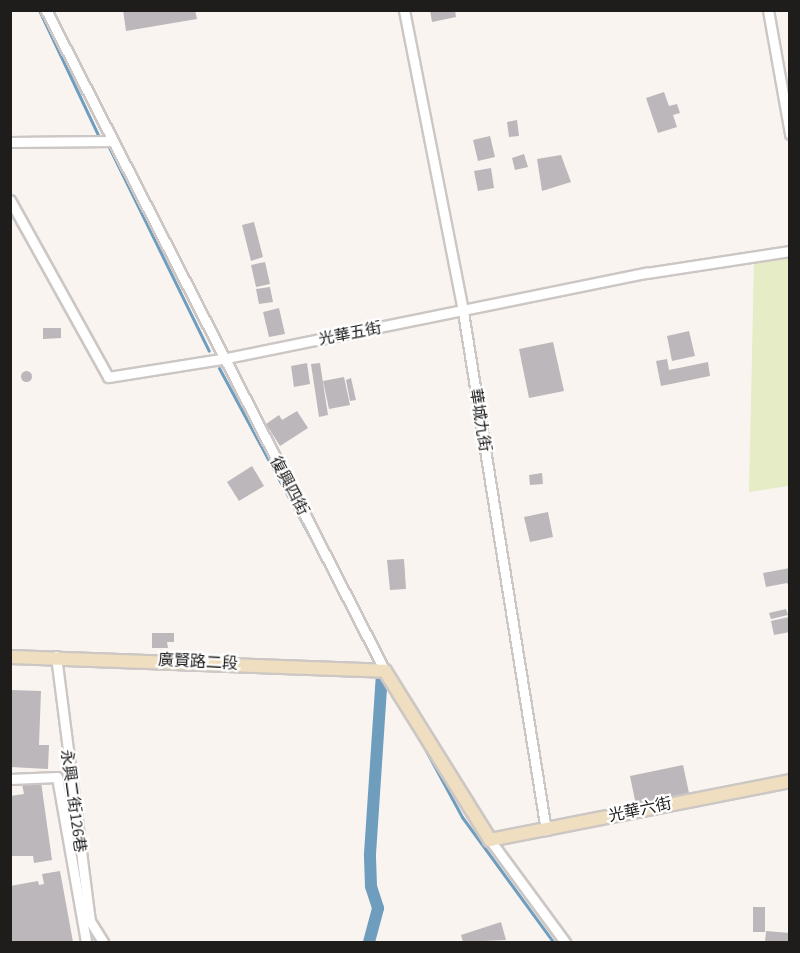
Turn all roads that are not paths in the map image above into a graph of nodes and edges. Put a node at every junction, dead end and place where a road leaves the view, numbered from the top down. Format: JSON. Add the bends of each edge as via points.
{"nodes":[{"id":1,"x":46,"y":10,"type":"edge"},
{"id":2,"x":404,"y":10,"type":"edge"},
{"id":3,"x":768,"y":10,"type":"edge"},
{"id":4,"x":789,"y":134,"type":"edge"},
{"id":5,"x":112,"y":141,"type":"junction"},
{"id":6,"x":10,"y":142,"type":"edge"},
{"id":7,"x":10,"y":200,"type":"edge"},
{"id":8,"x":789,"y":251,"type":"edge"},
{"id":9,"x":463,"y":312,"type":"junction"},
{"id":10,"x":222,"y":359,"type":"junction"},
{"id":11,"x":56,"y":656,"type":"junction"},
{"id":12,"x":10,"y":657,"type":"edge"},
{"id":13,"x":385,"y":671,"type":"junction"},
{"id":14,"x":10,"y":779,"type":"edge"},
{"id":15,"x":789,"y":781,"type":"edge"},
{"id":16,"x":546,"y":830,"type":"junction"},
{"id":17,"x":490,"y":840,"type":"junction"},
{"id":18,"x":86,"y":942,"type":"edge"},
{"id":19,"x":103,"y":942,"type":"edge"},
{"id":20,"x":565,"y":942,"type":"edge"}],
"edges":[{"from":1,"to":5,"type":"street","name":"復興四街"},
{"from":2,"to":9,"type":"street","name":"華城九街"},
{"from":3,"to":4,"type":"street"},
{"from":5,"to":6,"type":"street"},
{"from":5,"to":10,"type":"street","name":"復興四街"},
{"from":7,"to":10,"type":"street","name":"光華五街","via":[[108,377]]},
{"from":8,"to":9,"type":"street","name":"光華五街","via":[[646,273]]},
{"from":9,"to":10,"type":"street","name":"光華五街"},
{"from":9,"to":16,"type":"street","name":"華城九街"},
{"from":10,"to":13,"type":"street","name":"復興四街"},
{"from":11,"to":12,"type":"street","name":"廣賢路二段"},
{"from":11,"to":13,"type":"street","name":"廣賢路二段"},
{"from":11,"to":19,"type":"street","name":"永興二街126巷","via":[[90,921]]},
{"from":13,"to":17,"type":"street","name":"復興四街"},
{"from":14,"to":18,"type":"street","via":[[57,777]]},
{"from":15,"to":16,"type":"street","name":"光華六街"},
{"from":16,"to":17,"type":"street","name":"光華六街"},
{"from":17,"to":20,"type":"street","name":"復興四街"}]}
